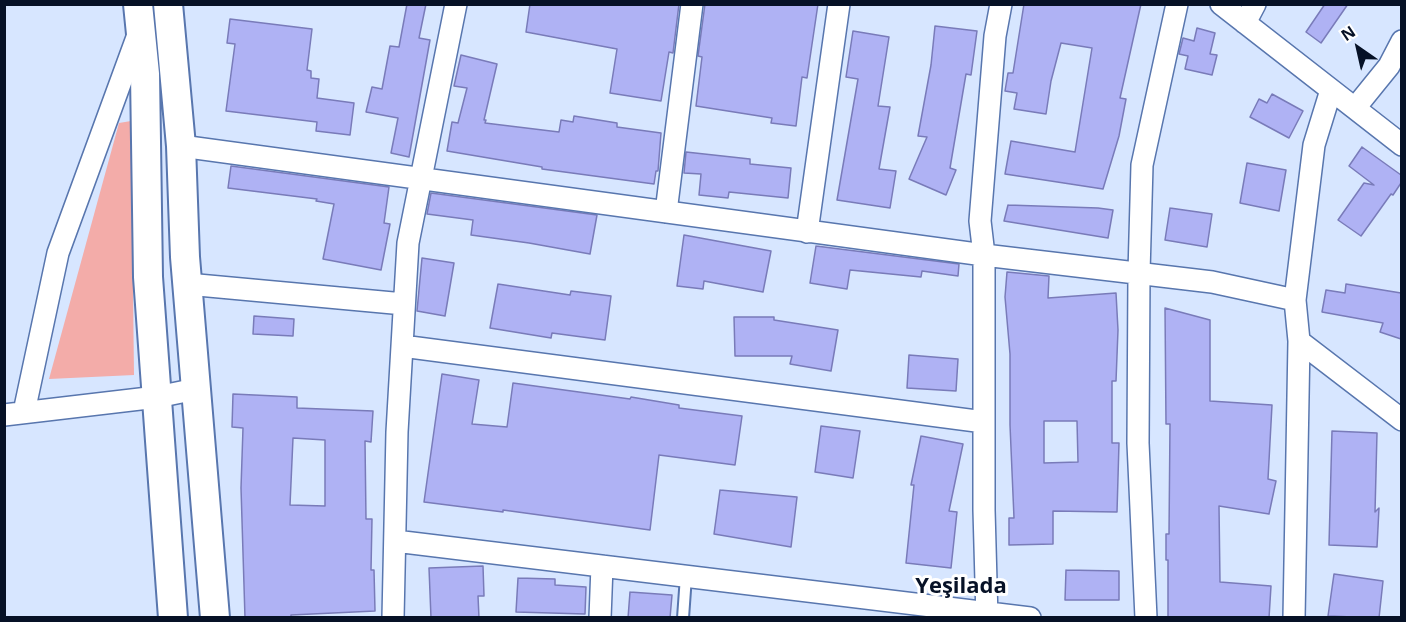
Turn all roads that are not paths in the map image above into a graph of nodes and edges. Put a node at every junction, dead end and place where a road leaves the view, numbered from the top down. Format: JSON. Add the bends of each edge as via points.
{"nodes":[{"id":1,"x":168,"y":4,"type":"edge"},
{"id":2,"x":456,"y":4,"type":"edge"},
{"id":3,"x":692,"y":4,"type":"edge"},
{"id":4,"x":839,"y":4,"type":"edge"},
{"id":5,"x":1001,"y":4,"type":"edge"},
{"id":6,"x":1177,"y":4,"type":"edge"},
{"id":7,"x":1221,"y":4,"type":"edge"},
{"id":8,"x":1255,"y":4,"type":"edge"},
{"id":9,"x":139,"y":17,"type":"edge"},
{"id":10,"x":1245,"y":23,"type":"junction"},
{"id":11,"x":1401,"y":41,"type":"edge"},
{"id":12,"x":1331,"y":90,"type":"junction"},
{"id":13,"x":1355,"y":108,"type":"junction"},
{"id":14,"x":1401,"y":145,"type":"edge"},
{"id":15,"x":181,"y":146,"type":"junction"},
{"id":16,"x":421,"y":178,"type":"junction"},
{"id":17,"x":666,"y":212,"type":"junction"},
{"id":18,"x":807,"y":232,"type":"junction"},
{"id":19,"x":984,"y":255,"type":"junction"},
{"id":20,"x":1139,"y":273,"type":"junction"},
{"id":21,"x":187,"y":284,"type":"junction"},
{"id":22,"x":1295,"y":300,"type":"junction"},
{"id":23,"x":404,"y":304,"type":"junction"},
{"id":24,"x":1299,"y":341,"type":"junction"},
{"id":25,"x":402,"y":346,"type":"junction"},
{"id":26,"x":196,"y":388,"type":"junction"},
{"id":27,"x":157,"y":396,"type":"junction"},
{"id":28,"x":14,"y":413,"type":"edge"},
{"id":29,"x":1401,"y":420,"type":"edge"},
{"id":30,"x":984,"y":422,"type":"junction"},
{"id":31,"x":395,"y":541,"type":"junction"},
{"id":32,"x":602,"y":566,"type":"junction"},
{"id":33,"x":686,"y":576,"type":"junction"},
{"id":34,"x":987,"y":615,"type":"edge"},
{"id":35,"x":173,"y":618,"type":"edge"},
{"id":36,"x":215,"y":618,"type":"edge"},
{"id":37,"x":393,"y":618,"type":"edge"},
{"id":38,"x":600,"y":618,"type":"edge"},
{"id":39,"x":683,"y":618,"type":"edge"},
{"id":40,"x":1030,"y":618,"type":"edge"},
{"id":41,"x":1146,"y":618,"type":"edge"},
{"id":42,"x":1294,"y":618,"type":"edge"}],
"edges":[{"from":1,"to":15,"type":"main road"},
{"from":2,"to":16,"type":"street"},
{"from":3,"to":17,"type":"street"},
{"from":4,"to":18,"type":"street"},
{"from":5,"to":19,"type":"street","via":[[980,221]]},
{"from":6,"to":20,"type":"street","via":[[1142,165]]},
{"from":7,"to":10,"type":"street"},
{"from":8,"to":10,"type":"street"},
{"from":9,"to":27,"type":"main road","via":[[144,74],[148,277]]},
{"from":9,"to":28,"type":"street","via":[[58,253]]},
{"from":10,"to":12,"type":"street"},
{"from":11,"to":13,"type":"street","via":[[1389,66]]},
{"from":12,"to":13,"type":"street"},
{"from":12,"to":22,"type":"street","via":[[1314,145]]},
{"from":13,"to":14,"type":"street"},
{"from":15,"to":16,"type":"street"},
{"from":15,"to":21,"type":"main road"},
{"from":16,"to":17,"type":"street"},
{"from":16,"to":23,"type":"street","via":[[408,243]]},
{"from":17,"to":18,"type":"street"},
{"from":18,"to":19,"type":"street"},
{"from":19,"to":20,"type":"street"},
{"from":19,"to":30,"type":"street"},
{"from":20,"to":22,"type":"street","via":[[1212,282]]},
{"from":20,"to":41,"type":"street","via":[[1138,443]]},
{"from":21,"to":23,"type":"street"},
{"from":21,"to":26,"type":"main road"},
{"from":22,"to":24,"type":"street"},
{"from":23,"to":25,"type":"street"},
{"from":24,"to":29,"type":"street"},
{"from":24,"to":42,"type":"street"},
{"from":25,"to":30,"type":"street"},
{"from":25,"to":31,"type":"street"},
{"from":26,"to":27,"type":"street"},
{"from":26,"to":36,"type":"main road"},
{"from":27,"to":28,"type":"street"},
{"from":27,"to":35,"type":"main road"},
{"from":30,"to":34,"type":"street"},
{"from":31,"to":32,"type":"street"},
{"from":31,"to":37,"type":"street"},
{"from":32,"to":33,"type":"street"},
{"from":32,"to":38,"type":"street"},
{"from":33,"to":34,"type":"street"},
{"from":33,"to":39,"type":"lane"},
{"from":34,"to":40,"type":"street"}]}
